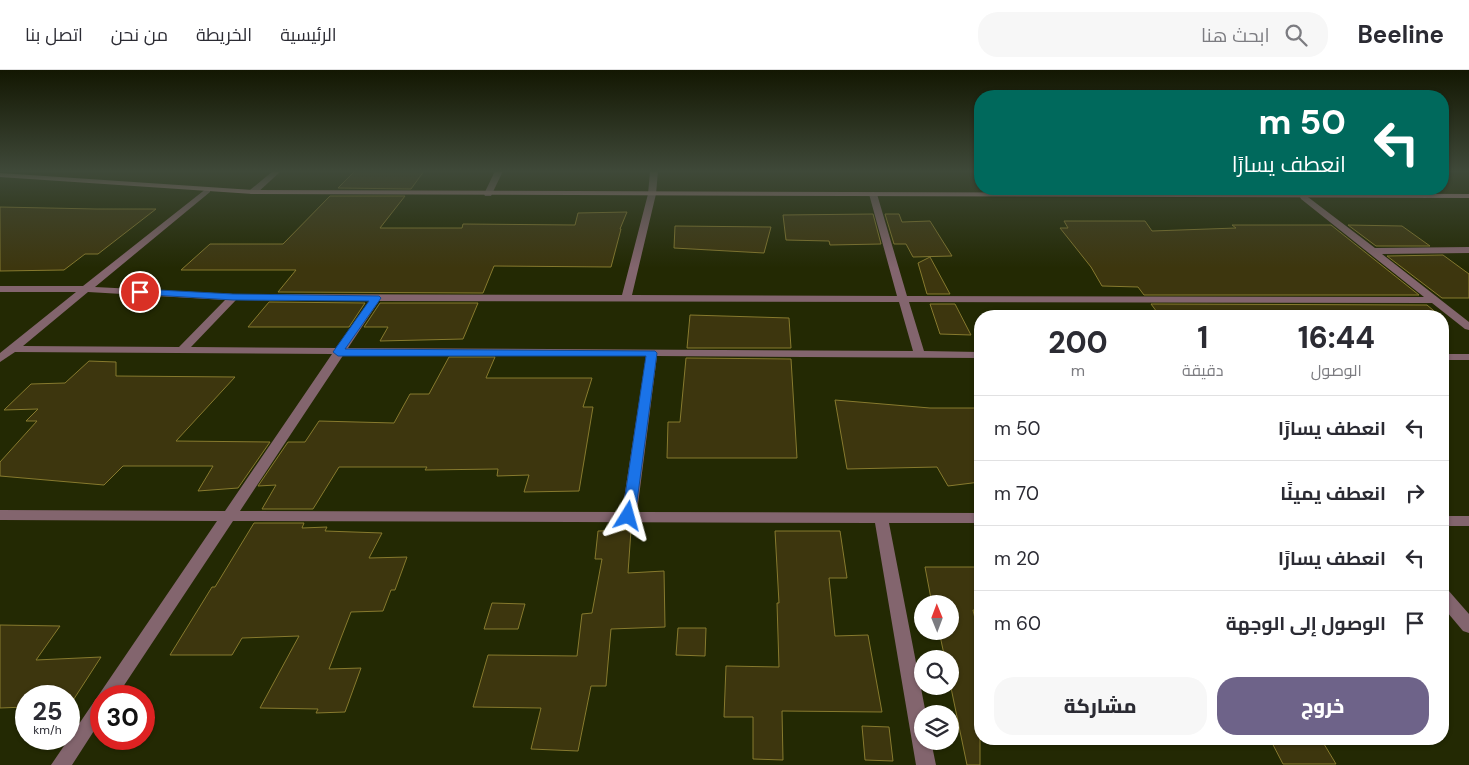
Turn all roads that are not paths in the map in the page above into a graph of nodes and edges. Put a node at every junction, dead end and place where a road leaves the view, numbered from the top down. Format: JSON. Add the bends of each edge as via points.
{"nodes":[{"id":1,"x":190,"y":203,"type":"edge"},
{"id":2,"x":650,"y":203,"type":"edge"},
{"id":3,"x":876,"y":203,"type":"edge"},
{"id":4,"x":1312,"y":203,"type":"edge"},
{"id":5,"x":1469,"y":250,"type":"edge"},
{"id":6,"x":1371,"y":251,"type":"junction"},
{"id":7,"x":0,"y":289,"type":"edge"},
{"id":8,"x":84,"y":289,"type":"junction"},
{"id":9,"x":233,"y":297,"type":"junction"},
{"id":10,"x":376,"y":298,"type":"junction"},
{"id":11,"x":626,"y":298,"type":"junction"},
{"id":12,"x":903,"y":300,"type":"junction"},
{"id":13,"x":1435,"y":300,"type":"junction"},
{"id":14,"x":1448,"y":310,"type":"edge"},
{"id":15,"x":1449,"y":311,"type":"edge"},
{"id":16,"x":1469,"y":327,"type":"edge"},
{"id":17,"x":12,"y":349,"type":"junction"},
{"id":18,"x":181,"y":351,"type":"junction"},
{"id":19,"x":338,"y":352,"type":"junction"},
{"id":20,"x":652,"y":353,"type":"junction"},
{"id":21,"x":919,"y":354,"type":"junction"},
{"id":22,"x":974,"y":355,"type":"edge"},
{"id":23,"x":1449,"y":357,"type":"edge"},
{"id":24,"x":1469,"y":357,"type":"edge"},
{"id":25,"x":0,"y":359,"type":"edge"},
{"id":26,"x":0,"y":515,"type":"edge"},
{"id":27,"x":628,"y":516,"type":"junction"},
{"id":28,"x":229,"y":517,"type":"junction"},
{"id":29,"x":881,"y":518,"type":"junction"},
{"id":30,"x":974,"y":518,"type":"edge"},
{"id":31,"x":1449,"y":521,"type":"edge"},
{"id":32,"x":1469,"y":521,"type":"edge"},
{"id":33,"x":1449,"y":602,"type":"edge"},
{"id":34,"x":1469,"y":626,"type":"edge"},
{"id":35,"x":114,"y":685,"type":"edge"},
{"id":36,"x":90,"y":722,"type":"edge"},
{"id":37,"x":61,"y":765,"type":"edge"},
{"id":38,"x":926,"y":765,"type":"edge"}],
"edges":[{"from":1,"to":8,"type":"street"},
{"from":2,"to":11,"type":"street"},
{"from":3,"to":12,"type":"street"},
{"from":4,"to":6,"type":"street"},
{"from":5,"to":6,"type":"street"},
{"from":6,"to":13,"type":"street"},
{"from":7,"to":8,"type":"street"},
{"from":8,"to":9,"type":"street"},
{"from":8,"to":17,"type":"street"},
{"from":9,"to":10,"type":"street"},
{"from":9,"to":18,"type":"street"},
{"from":10,"to":11,"type":"street"},
{"from":10,"to":19,"type":"street"},
{"from":11,"to":12,"type":"street"},
{"from":12,"to":13,"type":"street"},
{"from":12,"to":21,"type":"street"},
{"from":13,"to":14,"type":"street"},
{"from":15,"to":16,"type":"street"},
{"from":17,"to":18,"type":"street"},
{"from":17,"to":25,"type":"street"},
{"from":18,"to":19,"type":"street"},
{"from":19,"to":20,"type":"street"},
{"from":19,"to":28,"type":"street"},
{"from":20,"to":21,"type":"street"},
{"from":20,"to":27,"type":"street"},
{"from":21,"to":22,"type":"street"},
{"from":23,"to":24,"type":"street"},
{"from":26,"to":28,"type":"street"},
{"from":27,"to":28,"type":"street"},
{"from":27,"to":29,"type":"street"},
{"from":28,"to":35,"type":"street"},
{"from":29,"to":30,"type":"street"},
{"from":29,"to":38,"type":"street"},
{"from":31,"to":32,"type":"street"},
{"from":33,"to":34,"type":"street"},
{"from":36,"to":37,"type":"street"}]}
